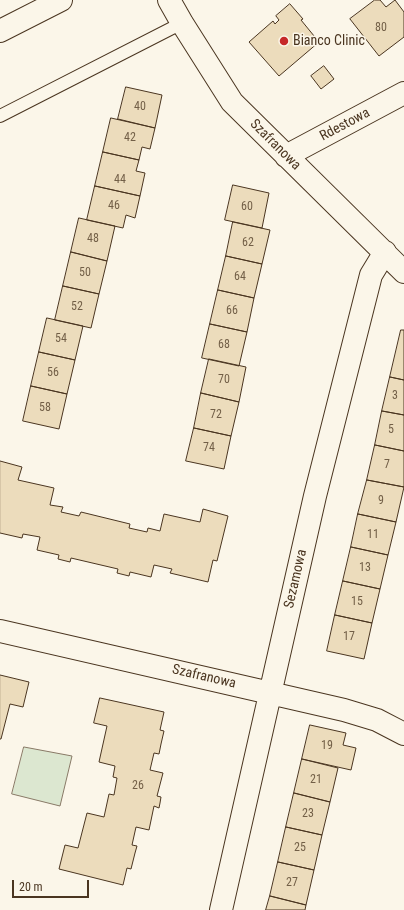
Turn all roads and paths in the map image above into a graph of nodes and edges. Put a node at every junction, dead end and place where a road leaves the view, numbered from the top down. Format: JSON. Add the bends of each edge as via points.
{"nodes":[{"id":1,"x":61,"y":0,"type":"edge"},
{"id":2,"x":169,"y":0,"type":"edge"},
{"id":3,"x":182,"y":23,"type":"junction"},
{"id":4,"x":0,"y":31,"type":"edge"},
{"id":5,"x":404,"y":94,"type":"edge"},
{"id":6,"x":0,"y":116,"type":"edge"},
{"id":7,"x":286,"y":156,"type":"junction"},
{"id":8,"x":385,"y":252,"type":"junction"},
{"id":9,"x":404,"y":272,"type":"edge"},
{"id":10,"x":0,"y":631,"type":"edge"},
{"id":11,"x":271,"y":692,"type":"junction"},
{"id":12,"x":404,"y":734,"type":"edge"},
{"id":13,"x":221,"y":910,"type":"edge"}],
"edges":[{"from":1,"to":4,"type":"street"},
{"from":2,"to":3,"type":"street","name":"Szafranowa"},
{"from":3,"to":6,"type":"lane"},
{"from":3,"to":7,"type":"street","name":"Szafranowa","via":[[232,102]]},
{"from":5,"to":7,"type":"street","name":"Rdestowa"},
{"from":7,"to":8,"type":"street","name":"Szafranowa"},
{"from":8,"to":9,"type":"street","name":"Szafranowa"},
{"from":8,"to":11,"type":"street","name":"Sezamowa","via":[[371,275],[315,496]]},
{"from":10,"to":11,"type":"street","name":"Szafranowa"},
{"from":11,"to":12,"type":"street","name":"Szafranowa","via":[[378,720]]},
{"from":11,"to":13,"type":"street","name":"Sezamowa"}]}
